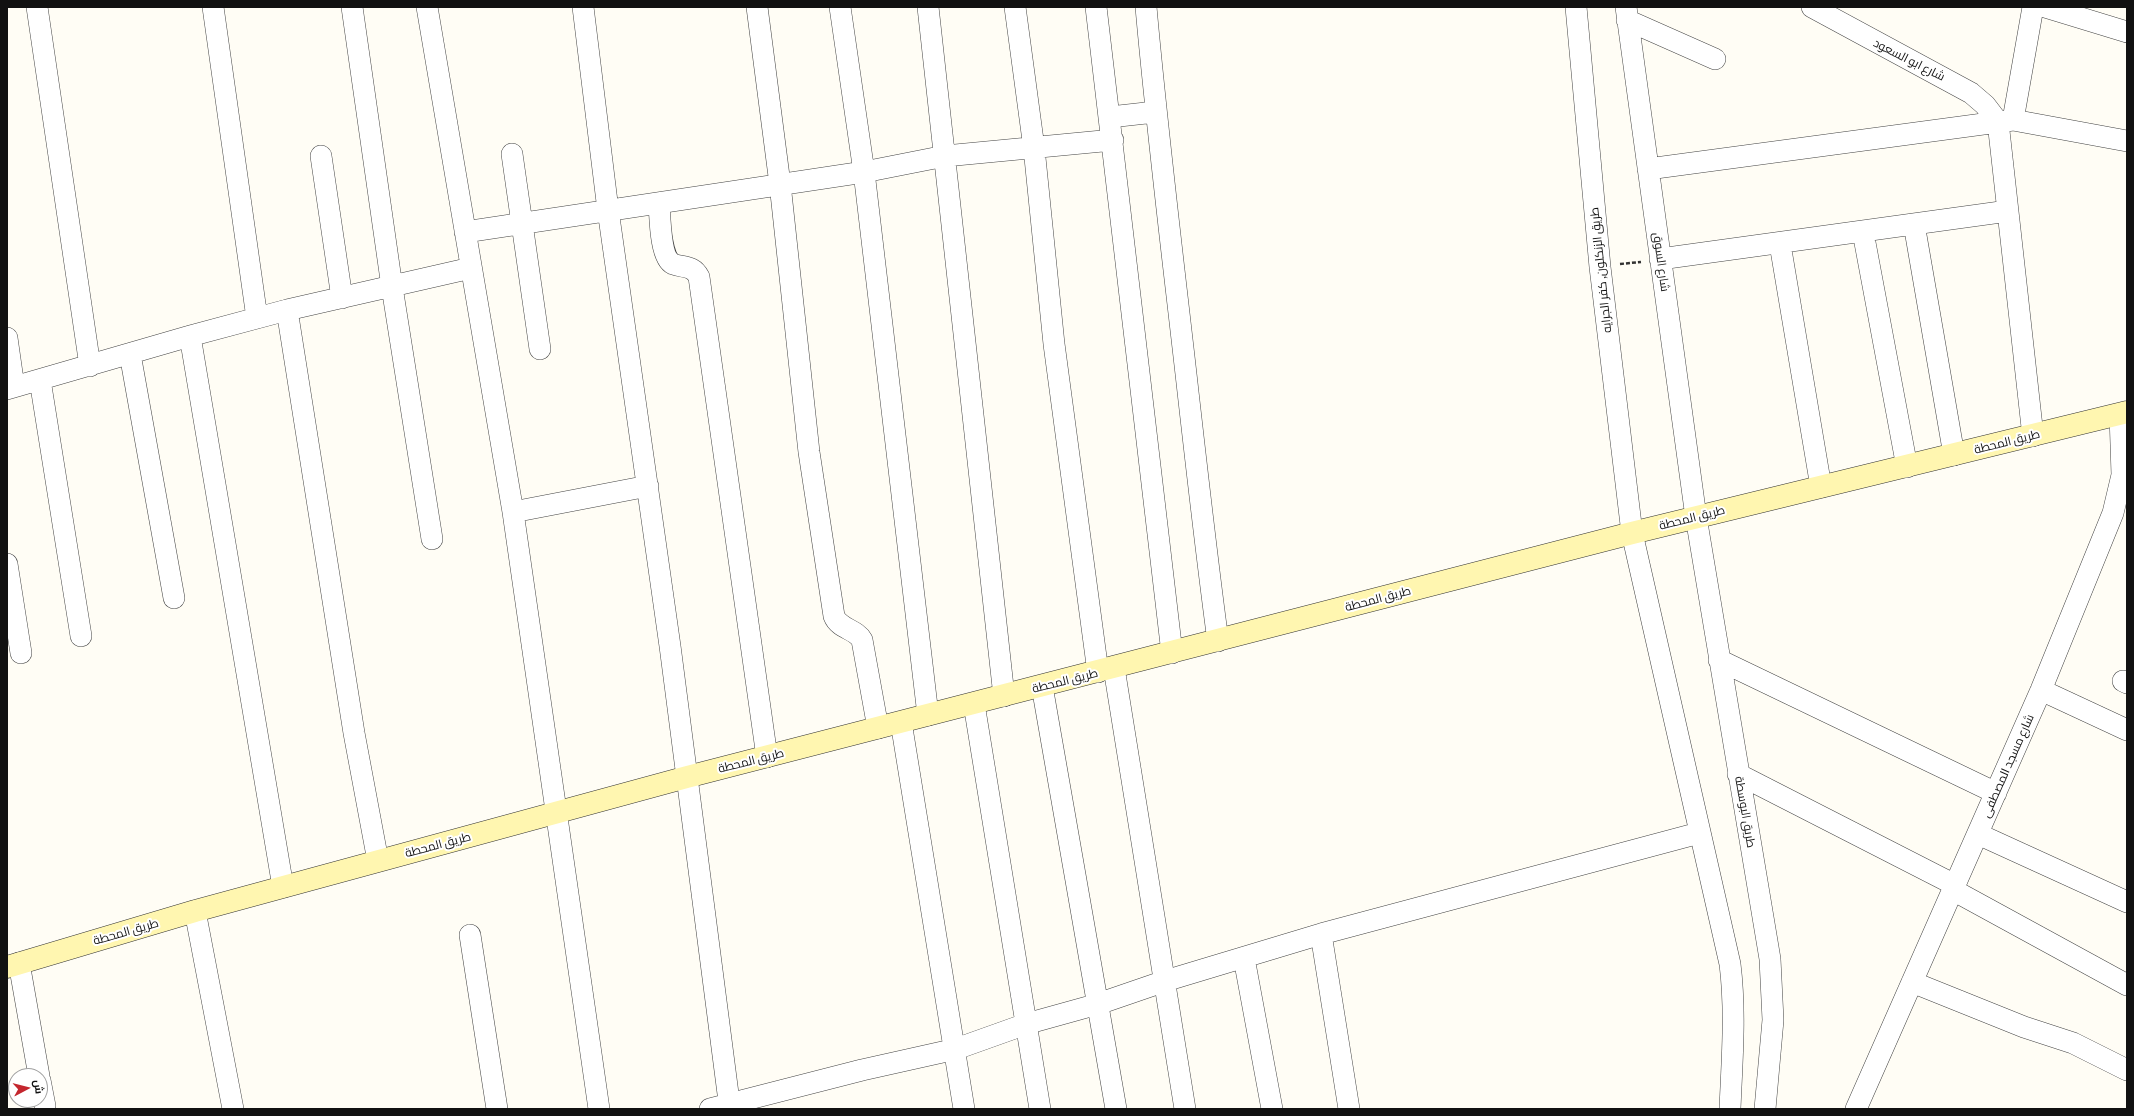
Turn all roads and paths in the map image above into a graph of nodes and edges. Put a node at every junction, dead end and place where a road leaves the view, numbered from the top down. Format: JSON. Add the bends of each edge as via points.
{"nodes":[{"id":1,"x":37,"y":7,"type":"edge"},
{"id":2,"x":214,"y":7,"type":"edge"},
{"id":3,"x":352,"y":7,"type":"edge"},
{"id":4,"x":427,"y":7,"type":"edge"},
{"id":5,"x":583,"y":7,"type":"edge"},
{"id":6,"x":757,"y":7,"type":"edge"},
{"id":7,"x":840,"y":7,"type":"edge"},
{"id":8,"x":928,"y":7,"type":"edge"},
{"id":9,"x":1015,"y":7,"type":"edge"},
{"id":10,"x":1096,"y":7,"type":"edge"},
{"id":11,"x":1146,"y":7,"type":"edge"},
{"id":12,"x":1576,"y":7,"type":"edge"},
{"id":13,"x":1812,"y":7,"type":"edge"},
{"id":14,"x":2046,"y":8,"type":"edge"},
{"id":15,"x":1627,"y":13,"type":"edge"},
{"id":16,"x":2127,"y":32,"type":"edge"},
{"id":17,"x":1715,"y":59,"type":"dead end"},
{"id":18,"x":1155,"y":112,"type":"junction"},
{"id":19,"x":1110,"y":116,"type":"junction"},
{"id":20,"x":2006,"y":121,"type":"junction"},
{"id":21,"x":1113,"y":140,"type":"junction"},
{"id":22,"x":2127,"y":141,"type":"edge"},
{"id":23,"x":1034,"y":148,"type":"junction"},
{"id":24,"x":512,"y":154,"type":"dead end"},
{"id":25,"x":321,"y":156,"type":"dead end"},
{"id":26,"x":945,"y":156,"type":"junction"},
{"id":27,"x":1648,"y":169,"type":"junction"},
{"id":28,"x":864,"y":172,"type":"junction"},
{"id":29,"x":780,"y":184,"type":"junction"},
{"id":30,"x":658,"y":203,"type":"junction"},
{"id":31,"x":608,"y":210,"type":"junction"},
{"id":32,"x":2008,"y":211,"type":"junction"},
{"id":33,"x":522,"y":223,"type":"junction"},
{"id":34,"x":1914,"y":224,"type":"junction"},
{"id":35,"x":465,"y":232,"type":"junction"},
{"id":36,"x":1863,"y":232,"type":"junction"},
{"id":37,"x":1780,"y":244,"type":"junction"},
{"id":38,"x":1660,"y":259,"type":"junction"},
{"id":39,"x":1600,"y":267,"type":"junction"},
{"id":40,"x":471,"y":268,"type":"junction"},
{"id":41,"x":392,"y":287,"type":"junction"},
{"id":42,"x":342,"y":298,"type":"junction"},
{"id":43,"x":287,"y":310,"type":"junction"},
{"id":44,"x":257,"y":318,"type":"junction"},
{"id":45,"x":190,"y":336,"type":"junction"},
{"id":46,"x":7,"y":338,"type":"edge"},
{"id":47,"x":540,"y":349,"type":"dead end"},
{"id":48,"x":130,"y":354,"type":"junction"},
{"id":49,"x":90,"y":366,"type":"junction"},
{"id":50,"x":40,"y":380,"type":"junction"},
{"id":51,"x":11,"y":388,"type":"edge"},
{"id":52,"x":2124,"y":413,"type":"edge"},
{"id":53,"x":2033,"y":436,"type":"junction"},
{"id":54,"x":1954,"y":455,"type":"junction"},
{"id":55,"x":1907,"y":467,"type":"junction"},
{"id":56,"x":648,"y":486,"type":"junction"},
{"id":57,"x":1822,"y":487,"type":"junction"},
{"id":58,"x":513,"y":512,"type":"junction"},
{"id":59,"x":1687,"y":520,"type":"junction"},
{"id":60,"x":1632,"y":533,"type":"junction"},
{"id":61,"x":432,"y":539,"type":"dead end"},
{"id":62,"x":7,"y":564,"type":"edge"},
{"id":63,"x":174,"y":598,"type":"dead end"},
{"id":64,"x":81,"y":636,"type":"dead end"},
{"id":65,"x":1218,"y":641,"type":"junction"},
{"id":66,"x":21,"y":653,"type":"dead end"},
{"id":67,"x":1172,"y":653,"type":"junction"},
{"id":68,"x":1719,"y":660,"type":"junction"},
{"id":69,"x":1106,"y":670,"type":"junction"},
{"id":70,"x":1042,"y":686,"type":"junction"},
{"id":71,"x":2041,"y":690,"type":"junction"},
{"id":72,"x":1004,"y":696,"type":"junction"},
{"id":73,"x":974,"y":704,"type":"junction"},
{"id":74,"x":928,"y":715,"type":"junction"},
{"id":75,"x":901,"y":722,"type":"junction"},
{"id":76,"x":878,"y":728,"type":"junction"},
{"id":77,"x":2127,"y":730,"type":"edge"},
{"id":78,"x":767,"y":757,"type":"junction"},
{"id":79,"x":1738,"y":774,"type":"junction"},
{"id":80,"x":687,"y":777,"type":"junction"},
{"id":81,"x":1996,"y":792,"type":"junction"},
{"id":82,"x":556,"y":813,"type":"junction"},
{"id":83,"x":1699,"y":833,"type":"junction"},
{"id":84,"x":1978,"y":834,"type":"junction"},
{"id":85,"x":378,"y":861,"type":"junction"},
{"id":86,"x":283,"y":887,"type":"junction"},
{"id":87,"x":1954,"y":887,"type":"junction"},
{"id":88,"x":2127,"y":902,"type":"edge"},
{"id":89,"x":195,"y":911,"type":"junction"},
{"id":90,"x":1321,"y":934,"type":"junction"},
{"id":91,"x":470,"y":935,"type":"dead end"},
{"id":92,"x":1244,"y":958,"type":"junction"},
{"id":93,"x":13,"y":965,"type":"edge"},
{"id":94,"x":1165,"y":981,"type":"junction"},
{"id":95,"x":1912,"y":982,"type":"junction"},
{"id":96,"x":2127,"y":985,"type":"edge"},
{"id":97,"x":1098,"y":1004,"type":"junction"},
{"id":98,"x":1026,"y":1024,"type":"junction"},
{"id":99,"x":956,"y":1049,"type":"junction"},
{"id":100,"x":37,"y":1068,"type":"edge"},
{"id":101,"x":2127,"y":1070,"type":"edge"},
{"id":102,"x":730,"y":1106,"type":"edge"},
{"id":103,"x":232,"y":1109,"type":"edge"},
{"id":104,"x":497,"y":1109,"type":"edge"},
{"id":105,"x":598,"y":1109,"type":"edge"},
{"id":106,"x":710,"y":1109,"type":"edge"},
{"id":107,"x":964,"y":1109,"type":"edge"},
{"id":108,"x":1040,"y":1109,"type":"edge"},
{"id":109,"x":1116,"y":1109,"type":"edge"},
{"id":110,"x":1184,"y":1109,"type":"edge"},
{"id":111,"x":1272,"y":1109,"type":"edge"},
{"id":112,"x":1350,"y":1109,"type":"edge"},
{"id":113,"x":1730,"y":1109,"type":"edge"},
{"id":114,"x":1765,"y":1109,"type":"edge"},
{"id":115,"x":1856,"y":1109,"type":"edge"}],
"edges":[{"from":1,"to":49,"type":"street"},
{"from":2,"to":44,"type":"street"},
{"from":3,"to":41,"type":"street"},
{"from":4,"to":35,"type":"street"},
{"from":5,"to":31,"type":"street"},
{"from":6,"to":29,"type":"street"},
{"from":7,"to":28,"type":"street"},
{"from":8,"to":26,"type":"street"},
{"from":9,"to":23,"type":"street"},
{"from":10,"to":19,"type":"street"},
{"from":11,"to":18,"type":"street"},
{"from":12,"to":39,"type":"street","name":"طريق الزنكلون, كفر الجرايه"},
{"from":13,"to":20,"type":"street","name":"شارع ابو السعود","via":[[1971,93]]},
{"from":14,"to":16,"type":"street"},
{"from":14,"to":20,"type":"street"},
{"from":15,"to":17,"type":"street"},
{"from":15,"to":27,"type":"street","name":"شارع السوق"},
{"from":18,"to":19,"type":"street"},
{"from":18,"to":65,"type":"street","via":[[1199,504]]},
{"from":19,"to":21,"type":"street"},
{"from":20,"to":22,"type":"street"},
{"from":20,"to":27,"type":"street"},
{"from":20,"to":32,"type":"street"},
{"from":21,"to":23,"type":"street"},
{"from":21,"to":67,"type":"street"},
{"from":23,"to":26,"type":"street"},
{"from":23,"to":69,"type":"street","via":[[1054,344]]},
{"from":24,"to":33,"type":"street"},
{"from":25,"to":42,"type":"street"},
{"from":26,"to":28,"type":"street"},
{"from":26,"to":72,"type":"street"},
{"from":27,"to":38,"type":"street","name":"شارع السوق"},
{"from":28,"to":29,"type":"street"},
{"from":28,"to":74,"type":"street"},
{"from":29,"to":30,"type":"street"},
{"from":29,"to":76,"type":"street","via":[[809,452],[834,616],[838,624],[862,640]]},
{"from":30,"to":31,"type":"street"},
{"from":30,"to":78,"type":"street","via":[[665,256],[674,264],[690,267],[700,277]]},
{"from":31,"to":33,"type":"street"},
{"from":31,"to":56,"type":"street"},
{"from":32,"to":34,"type":"street"},
{"from":32,"to":53,"type":"street"},
{"from":33,"to":35,"type":"street"},
{"from":33,"to":47,"type":"street"},
{"from":34,"to":36,"type":"street"},
{"from":34,"to":54,"type":"street"},
{"from":35,"to":40,"type":"street"},
{"from":36,"to":37,"type":"street"},
{"from":36,"to":55,"type":"street"},
{"from":37,"to":38,"type":"street"},
{"from":37,"to":57,"type":"street"},
{"from":38,"to":39,"type":"path"},
{"from":38,"to":59,"type":"street","name":"شارع السوق"},
{"from":39,"to":60,"type":"street","name":"طريق الزنكلون, كفر الجرايه"},
{"from":40,"to":41,"type":"street"},
{"from":40,"to":58,"type":"street"},
{"from":41,"to":42,"type":"street"},
{"from":41,"to":61,"type":"street"},
{"from":42,"to":43,"type":"street"},
{"from":43,"to":44,"type":"street"},
{"from":43,"to":85,"type":"street","via":[[354,733]]},
{"from":44,"to":45,"type":"street"},
{"from":45,"to":48,"type":"street"},
{"from":45,"to":86,"type":"street"},
{"from":46,"to":51,"type":"street"},
{"from":48,"to":49,"type":"street"},
{"from":48,"to":63,"type":"street"},
{"from":49,"to":50,"type":"street"},
{"from":50,"to":51,"type":"street"},
{"from":50,"to":64,"type":"street"},
{"from":52,"to":53,"type":"street","name":"طريق المحطة"},
{"from":52,"to":71,"type":"street","name":"شارع مسجد المصطفى","via":[[2122,475],[2116,502]]},
{"from":53,"to":54,"type":"street","name":"طريق المحطة"},
{"from":54,"to":55,"type":"street","name":"طريق المحطة"},
{"from":55,"to":57,"type":"street","name":"طريق المحطة"},
{"from":56,"to":58,"type":"street"},
{"from":56,"to":80,"type":"street"},
{"from":57,"to":59,"type":"street","name":"طريق المحطة"},
{"from":58,"to":82,"type":"street"},
{"from":59,"to":60,"type":"street","name":"طريق المحطة"},
{"from":59,"to":68,"type":"street","name":"طريق البوسطة"},
{"from":60,"to":65,"type":"street","name":"طريق المحطة"},
{"from":60,"to":83,"type":"street"},
{"from":62,"to":66,"type":"street"},
{"from":65,"to":67,"type":"street","name":"طريق المحطة"},
{"from":67,"to":69,"type":"street","name":"طريق المحطة"},
{"from":68,"to":79,"type":"street","name":"طريق البوسطة"},
{"from":68,"to":81,"type":"street"},
{"from":69,"to":70,"type":"street","name":"طريق المحطة"},
{"from":69,"to":94,"type":"street"},
{"from":70,"to":72,"type":"street","name":"طريق المحطة"},
{"from":70,"to":97,"type":"street"},
{"from":71,"to":77,"type":"street"},
{"from":71,"to":81,"type":"street","name":"شارع مسجد المصطفى"},
{"from":72,"to":73,"type":"street","name":"طريق المحطة"},
{"from":73,"to":74,"type":"street","name":"طريق المحطة"},
{"from":73,"to":98,"type":"street"},
{"from":74,"to":75,"type":"street","name":"طريق المحطة"},
{"from":75,"to":76,"type":"street","name":"طريق المحطة"},
{"from":75,"to":99,"type":"street"},
{"from":76,"to":78,"type":"street","name":"طريق المحطة"},
{"from":78,"to":80,"type":"street","name":"طريق المحطة"},
{"from":79,"to":87,"type":"street"},
{"from":79,"to":114,"type":"street","name":"طريق البوسطة","via":[[1770,959],[1772,1020]]},
{"from":80,"to":82,"type":"street","name":"طريق المحطة"},
{"from":80,"to":102,"type":"street"},
{"from":81,"to":84,"type":"street","name":"شارع مسجد المصطفى"},
{"from":82,"to":85,"type":"street","name":"طريق المحطة"},
{"from":82,"to":105,"type":"street"},
{"from":83,"to":90,"type":"street"},
{"from":83,"to":113,"type":"street","via":[[1730,964],[1734,992]]},
{"from":84,"to":87,"type":"street","name":"شارع مسجد المصطفى"},
{"from":84,"to":88,"type":"street"},
{"from":85,"to":86,"type":"street","name":"طريق المحطة"},
{"from":86,"to":89,"type":"street","name":"طريق المحطة"},
{"from":87,"to":95,"type":"street","name":"شارع مسجد المصطفى"},
{"from":87,"to":96,"type":"street"},
{"from":89,"to":93,"type":"street","name":"طريق المحطة"},
{"from":89,"to":103,"type":"street"},
{"from":90,"to":92,"type":"street"},
{"from":90,"to":112,"type":"street"},
{"from":91,"to":104,"type":"street"},
{"from":92,"to":94,"type":"street"},
{"from":92,"to":111,"type":"street"},
{"from":93,"to":100,"type":"street"},
{"from":94,"to":97,"type":"street"},
{"from":94,"to":110,"type":"street"},
{"from":95,"to":101,"type":"street","via":[[2073,1044]]},
{"from":95,"to":115,"type":"street","name":"شارع مسجد المصطفى"},
{"from":97,"to":98,"type":"street"},
{"from":97,"to":109,"type":"street"},
{"from":98,"to":99,"type":"street"},
{"from":98,"to":108,"type":"street"},
{"from":99,"to":102,"type":"street","via":[[862,1070]]},
{"from":99,"to":107,"type":"street"},
{"from":102,"to":106,"type":"street"}]}
